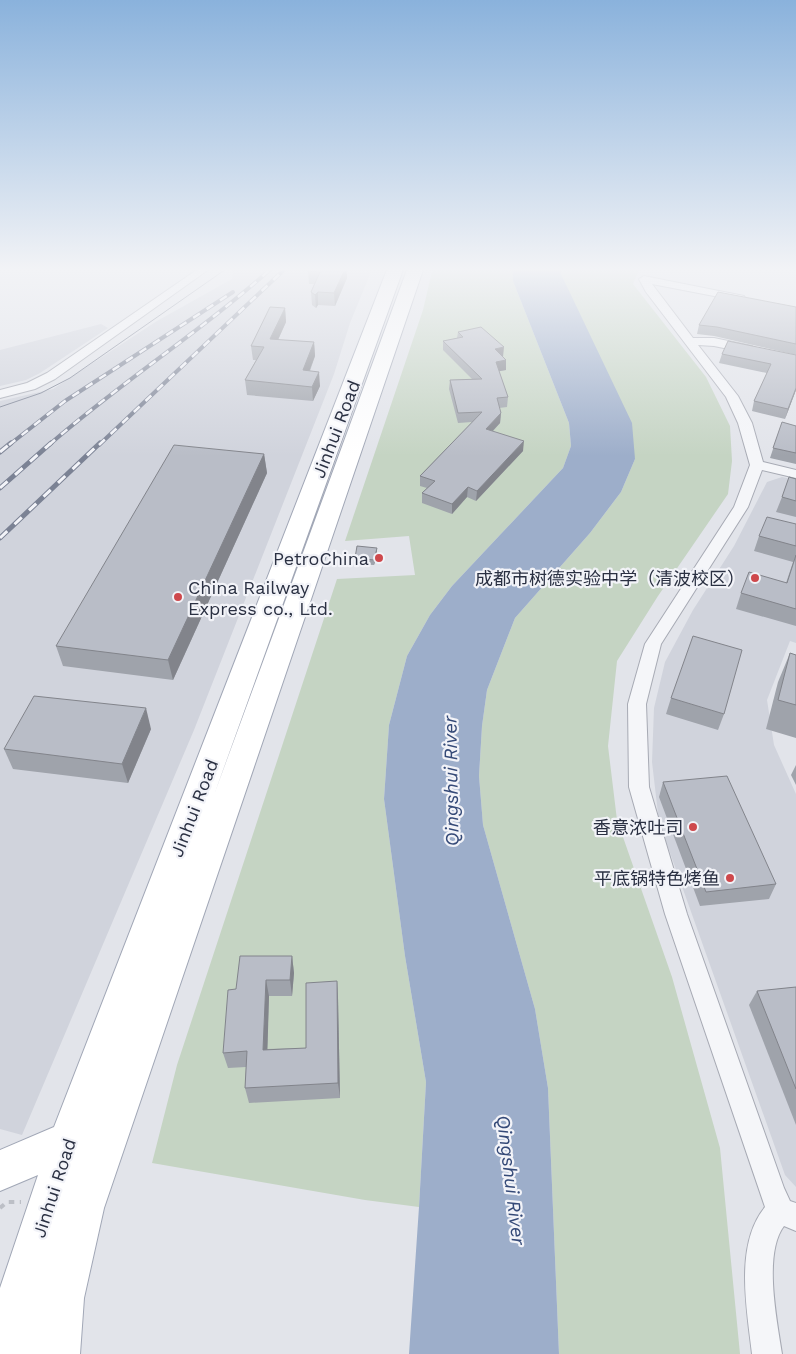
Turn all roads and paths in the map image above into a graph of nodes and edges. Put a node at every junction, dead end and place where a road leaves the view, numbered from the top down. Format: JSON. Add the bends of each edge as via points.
{"nodes":[{"id":1,"x":117,"y":330,"type":"edge"},
{"id":2,"x":372,"y":330,"type":"edge"},
{"id":3,"x":394,"y":330,"type":"edge"},
{"id":4,"x":681,"y":330,"type":"edge"},
{"id":5,"x":689,"y":341,"type":"junction"},
{"id":6,"x":759,"y":352,"type":"edge"},
{"id":7,"x":0,"y":394,"type":"edge"},
{"id":8,"x":757,"y":465,"type":"junction"},
{"id":9,"x":796,"y":474,"type":"edge"},
{"id":10,"x":69,"y":1141,"type":"junction"},
{"id":11,"x":3,"y":1186,"type":"edge"},
{"id":12,"x":0,"y":1208,"type":"edge"},
{"id":13,"x":789,"y":1214,"type":"edge"},
{"id":14,"x":5,"y":1348,"type":"edge"},
{"id":15,"x":58,"y":1352,"type":"edge"},
{"id":16,"x":767,"y":1354,"type":"edge"}],
"edges":[{"from":1,"to":7,"type":"street","via":[[51,376],[31,386]]},
{"from":2,"to":10,"type":"main road","name":"Jinhui Road"},
{"from":3,"to":15,"type":"main road","name":"Jinhui Road","via":[[83,1208],[62,1298]]},
{"from":4,"to":5,"type":"street"},
{"from":5,"to":6,"type":"street","via":[[714,342]]},
{"from":5,"to":8,"type":"street","via":[[732,396],[745,423]]},
{"from":8,"to":9,"type":"street"},
{"from":8,"to":13,"type":"street","via":[[741,507],[652,644],[636,704],[640,787],[676,914],[773,1194]]},
{"from":10,"to":11,"type":"main road"},
{"from":10,"to":14,"type":"main road","name":"Jinhui Road"},
{"from":11,"to":12,"type":"path"},
{"from":13,"to":16,"type":"street","via":[[773,1218],[762,1239],[759,1289]]},
{"from":14,"to":15,"type":"main road"}]}
